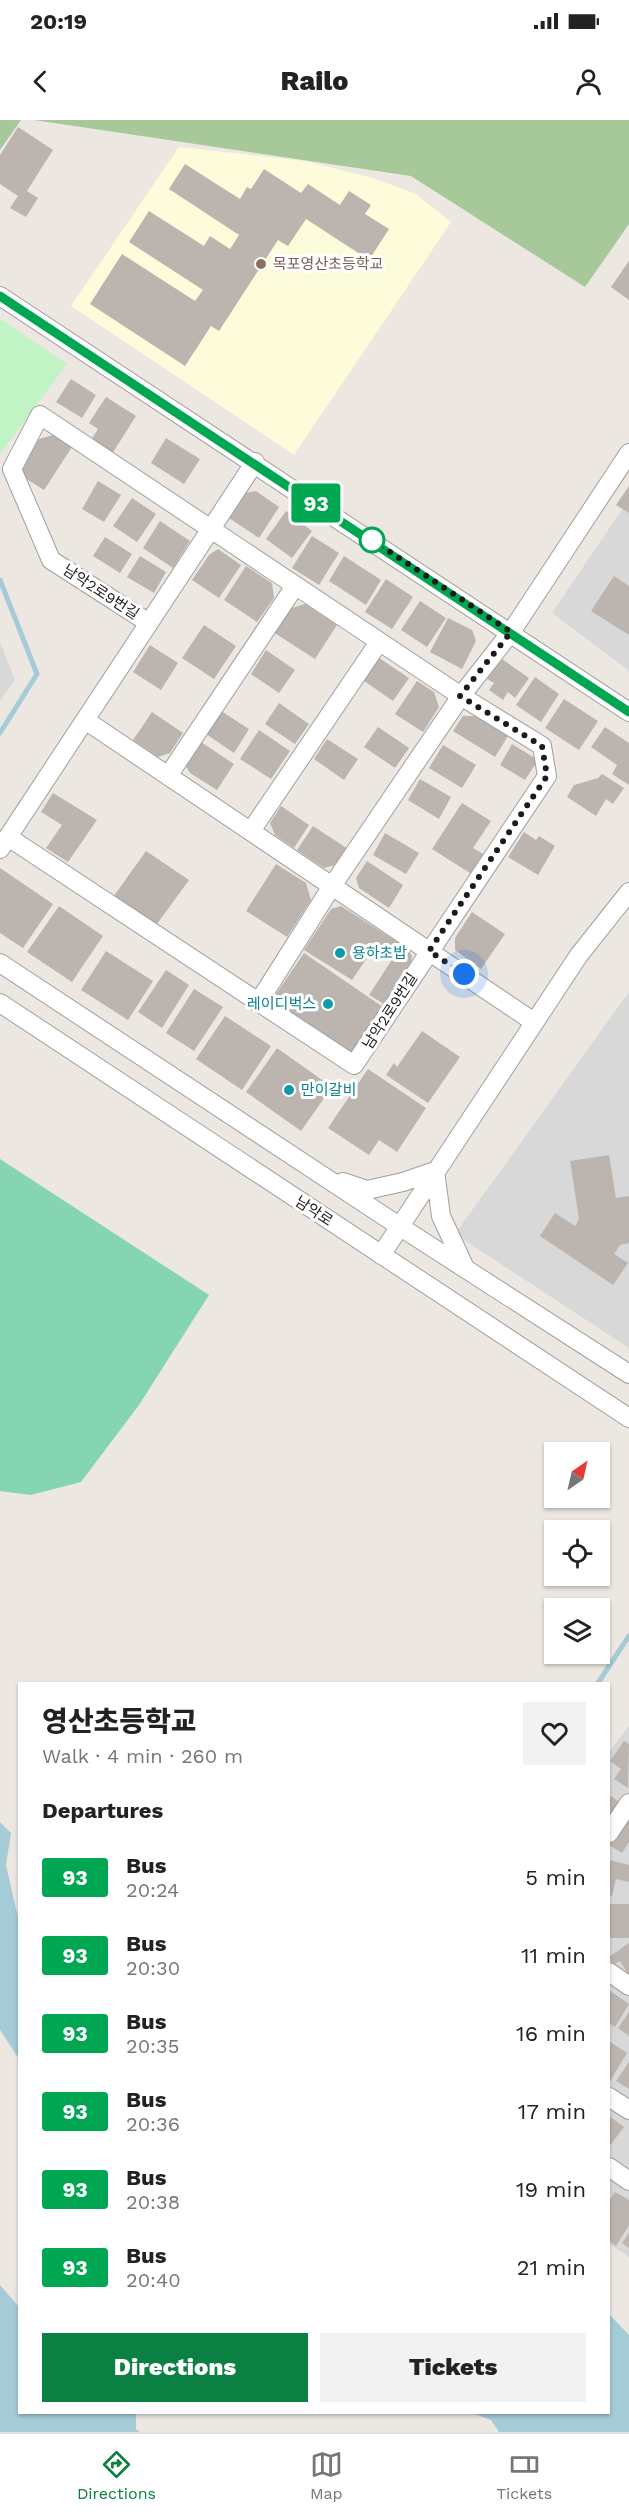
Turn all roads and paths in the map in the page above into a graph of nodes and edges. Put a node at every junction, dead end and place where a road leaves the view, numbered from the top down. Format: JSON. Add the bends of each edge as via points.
{"nodes":[{"id":1,"x":0,"y":296,"type":"edge"},
{"id":2,"x":629,"y":453,"type":"edge"},
{"id":3,"x":255,"y":462,"type":"junction"},
{"id":4,"x":211,"y":529,"type":"junction"},
{"id":5,"x":296,"y":586,"type":"junction"},
{"id":6,"x":149,"y":623,"type":"junction"},
{"id":7,"x":511,"y":632,"type":"junction"},
{"id":8,"x":379,"y":642,"type":"junction"},
{"id":9,"x":460,"y":696,"type":"junction"},
{"id":10,"x":629,"y":712,"type":"edge"},
{"id":11,"x":85,"y":720,"type":"junction"},
{"id":12,"x":168,"y":776,"type":"junction"},
{"id":13,"x":251,"y":831,"type":"junction"},
{"id":14,"x":4,"y":843,"type":"edge"},
{"id":15,"x":332,"y":886,"type":"junction"},
{"id":16,"x":629,"y":892,"type":"edge"},
{"id":17,"x":429,"y":951,"type":"junction"},
{"id":18,"x":0,"y":963,"type":"edge"},
{"id":19,"x":258,"y":1003,"type":"junction"},
{"id":20,"x":0,"y":1004,"type":"edge"},
{"id":21,"x":534,"y":1022,"type":"junction"},
{"id":22,"x":435,"y":1171,"type":"junction"},
{"id":23,"x":322,"y":1176,"type":"junction"},
{"id":24,"x":399,"y":1226,"type":"junction"},
{"id":25,"x":381,"y":1255,"type":"junction"},
{"id":26,"x":465,"y":1268,"type":"junction"},
{"id":27,"x":629,"y":1374,"type":"edge"},
{"id":28,"x":629,"y":1418,"type":"edge"},
{"id":29,"x":629,"y":1803,"type":"edge"},
{"id":30,"x":610,"y":1832,"type":"edge"},
{"id":31,"x":610,"y":1973,"type":"edge"},
{"id":32,"x":629,"y":1986,"type":"edge"},
{"id":33,"x":610,"y":2098,"type":"edge"},
{"id":34,"x":629,"y":2110,"type":"edge"},
{"id":35,"x":610,"y":2168,"type":"edge"},
{"id":36,"x":629,"y":2181,"type":"edge"}],
"edges":[{"from":1,"to":3,"type":"street"},
{"from":2,"to":7,"type":"street"},
{"from":3,"to":4,"type":"street"},
{"from":3,"to":7,"type":"street"},
{"from":4,"to":5,"type":"street","name":"남악2로9번길"},
{"from":4,"to":6,"type":"street"},
{"from":4,"to":6,"type":"street","name":"남악2로9번길","via":[[40,415],[12,469],[51,560]]},
{"from":5,"to":8,"type":"street","name":"남악2로9번길"},
{"from":5,"to":12,"type":"street"},
{"from":6,"to":11,"type":"street","name":"남악2로9번길"},
{"from":7,"to":9,"type":"street"},
{"from":7,"to":10,"type":"street"},
{"from":8,"to":9,"type":"street","name":"남악2로9번길"},
{"from":8,"to":13,"type":"street"},
{"from":9,"to":15,"type":"street"},
{"from":9,"to":17,"type":"street","name":"남악2로9번길","via":[[542,746],[547,776]]},
{"from":11,"to":12,"type":"street"},
{"from":11,"to":14,"type":"street","name":"남악2로9번길"},
{"from":12,"to":13,"type":"street"},
{"from":13,"to":15,"type":"street"},
{"from":14,"to":19,"type":"street","name":"남악2로9번길"},
{"from":15,"to":17,"type":"street"},
{"from":15,"to":19,"type":"street"},
{"from":16,"to":21,"type":"street","via":[[579,955]]},
{"from":17,"to":19,"type":"street","name":"남악2로9번길","via":[[354,1065]]},
{"from":17,"to":21,"type":"street"},
{"from":18,"to":23,"type":"street"},
{"from":20,"to":25,"type":"street","name":"남악로"},
{"from":21,"to":22,"type":"street"},
{"from":22,"to":23,"type":"street","via":[[367,1190]]},
{"from":22,"to":24,"type":"street"},
{"from":22,"to":26,"type":"street","via":[[441,1216]]},
{"from":23,"to":24,"type":"street"},
{"from":24,"to":25,"type":"street"},
{"from":24,"to":26,"type":"street"},
{"from":25,"to":28,"type":"street","name":"남악로"},
{"from":26,"to":27,"type":"street"},
{"from":29,"to":30,"type":"street"},
{"from":31,"to":32,"type":"street"},
{"from":33,"to":34,"type":"street"},
{"from":35,"to":36,"type":"street"}]}
